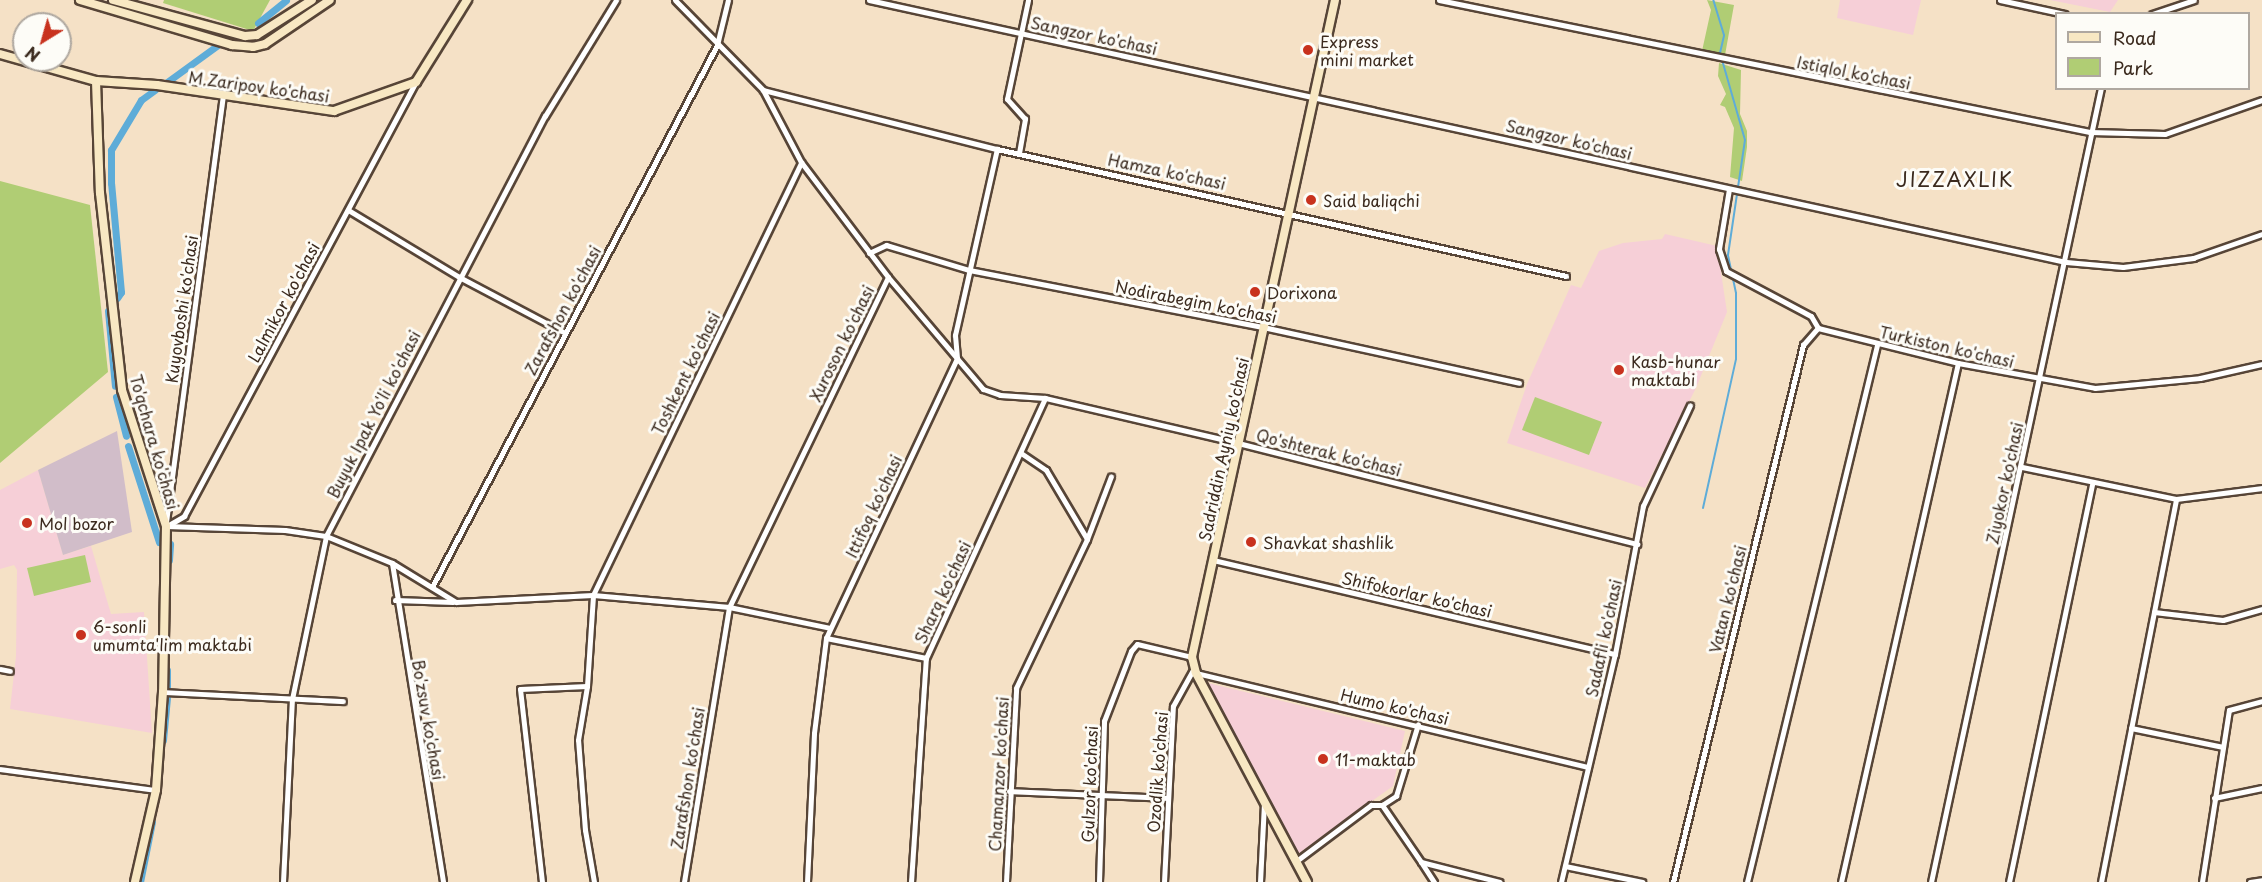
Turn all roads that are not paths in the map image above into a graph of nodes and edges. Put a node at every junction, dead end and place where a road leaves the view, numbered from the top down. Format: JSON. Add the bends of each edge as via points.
{"nodes":[{"id":1,"x":80,"y":0,"type":"edge"},
{"id":2,"x":113,"y":0,"type":"edge"},
{"id":3,"x":312,"y":0,"type":"edge"},
{"id":4,"x":330,"y":0,"type":"edge"},
{"id":5,"x":467,"y":0,"type":"edge"},
{"id":6,"x":616,"y":0,"type":"edge"},
{"id":7,"x":675,"y":0,"type":"edge"},
{"id":8,"x":728,"y":0,"type":"edge"},
{"id":9,"x":869,"y":0,"type":"edge"},
{"id":10,"x":1028,"y":0,"type":"edge"},
{"id":11,"x":1335,"y":0,"type":"edge"},
{"id":12,"x":1439,"y":0,"type":"edge"},
{"id":13,"x":2000,"y":0,"type":"edge"},
{"id":14,"x":2194,"y":0,"type":"edge"},
{"id":15,"x":157,"y":12,"type":"junction"},
{"id":16,"x":2056,"y":12,"type":"edge"},
{"id":17,"x":2158,"y":12,"type":"edge"},
{"id":18,"x":154,"y":22,"type":"junction"},
{"id":19,"x":1022,"y":33,"type":"junction"},
{"id":20,"x":717,"y":45,"type":"junction"},
{"id":21,"x":0,"y":54,"type":"edge"},
{"id":22,"x":96,"y":81,"type":"junction"},
{"id":23,"x":416,"y":82,"type":"junction"},
{"id":24,"x":763,"y":90,"type":"junction"},
{"id":25,"x":2101,"y":90,"type":"edge"},
{"id":26,"x":223,"y":95,"type":"junction"},
{"id":27,"x":1313,"y":96,"type":"junction"},
{"id":28,"x":2262,"y":100,"type":"edge"},
{"id":29,"x":2090,"y":132,"type":"junction"},
{"id":30,"x":997,"y":149,"type":"junction"},
{"id":31,"x":1019,"y":153,"type":"junction"},
{"id":32,"x":801,"y":162,"type":"junction"},
{"id":33,"x":1729,"y":189,"type":"junction"},
{"id":34,"x":348,"y":210,"type":"junction"},
{"id":35,"x":1288,"y":211,"type":"junction"},
{"id":36,"x":2262,"y":234,"type":"edge"},
{"id":37,"x":869,"y":253,"type":"junction"},
{"id":38,"x":2066,"y":262,"type":"junction"},
{"id":39,"x":969,"y":270,"type":"junction"},
{"id":40,"x":1566,"y":276,"type":"dead end"},
{"id":41,"x":459,"y":277,"type":"junction"},
{"id":42,"x":888,"y":277,"type":"junction"},
{"id":43,"x":1263,"y":327,"type":"junction"},
{"id":44,"x":1818,"y":328,"type":"junction"},
{"id":45,"x":565,"y":333,"type":"junction"},
{"id":46,"x":1877,"y":345,"type":"junction"},
{"id":47,"x":957,"y":358,"type":"junction"},
{"id":48,"x":1958,"y":363,"type":"junction"},
{"id":49,"x":2262,"y":364,"type":"edge"},
{"id":50,"x":2039,"y":381,"type":"junction"},
{"id":51,"x":1520,"y":383,"type":"dead end"},
{"id":52,"x":1045,"y":398,"type":"junction"},
{"id":53,"x":1690,"y":405,"type":"dead end"},
{"id":54,"x":1238,"y":443,"type":"junction"},
{"id":55,"x":1022,"y":453,"type":"junction"},
{"id":56,"x":2022,"y":467,"type":"junction"},
{"id":57,"x":1111,"y":476,"type":"dead end"},
{"id":58,"x":2092,"y":485,"type":"junction"},
{"id":59,"x":2262,"y":488,"type":"edge"},
{"id":60,"x":2176,"y":499,"type":"junction"},
{"id":61,"x":166,"y":526,"type":"junction"},
{"id":62,"x":326,"y":536,"type":"junction"},
{"id":63,"x":1087,"y":539,"type":"junction"},
{"id":64,"x":1636,"y":544,"type":"junction"},
{"id":65,"x":1213,"y":560,"type":"junction"},
{"id":66,"x":392,"y":563,"type":"junction"},
{"id":67,"x":432,"y":587,"type":"junction"},
{"id":68,"x":593,"y":596,"type":"junction"},
{"id":69,"x":395,"y":600,"type":"junction"},
{"id":70,"x":456,"y":602,"type":"junction"},
{"id":71,"x":729,"y":607,"type":"junction"},
{"id":72,"x":2262,"y":609,"type":"edge"},
{"id":73,"x":2154,"y":612,"type":"junction"},
{"id":74,"x":830,"y":628,"type":"junction"},
{"id":75,"x":826,"y":638,"type":"junction"},
{"id":76,"x":1615,"y":654,"type":"junction"},
{"id":77,"x":1192,"y":657,"type":"junction"},
{"id":78,"x":926,"y":658,"type":"junction"},
{"id":79,"x":0,"y":669,"type":"edge"},
{"id":80,"x":10,"y":671,"type":"dead end"},
{"id":81,"x":1195,"y":671,"type":"junction"},
{"id":82,"x":587,"y":686,"type":"junction"},
{"id":83,"x":163,"y":692,"type":"junction"},
{"id":84,"x":292,"y":699,"type":"junction"},
{"id":85,"x":2262,"y":701,"type":"edge"},
{"id":86,"x":343,"y":702,"type":"dead end"},
{"id":87,"x":1418,"y":724,"type":"junction"},
{"id":88,"x":2131,"y":728,"type":"junction"},
{"id":89,"x":2223,"y":747,"type":"junction"},
{"id":90,"x":1587,"y":767,"type":"junction"},
{"id":91,"x":0,"y":769,"type":"edge"},
{"id":92,"x":2262,"y":788,"type":"edge"},
{"id":93,"x":156,"y":790,"type":"junction"},
{"id":94,"x":1010,"y":791,"type":"junction"},
{"id":95,"x":1101,"y":797,"type":"junction"},
{"id":96,"x":1167,"y":798,"type":"junction"},
{"id":97,"x":2214,"y":798,"type":"junction"},
{"id":98,"x":1264,"y":802,"type":"junction"},
{"id":99,"x":1383,"y":805,"type":"junction"},
{"id":100,"x":1293,"y":862,"type":"junction"},
{"id":101,"x":1421,"y":862,"type":"junction"},
{"id":102,"x":1565,"y":866,"type":"junction"},
{"id":103,"x":2262,"y":880,"type":"edge"},
{"id":104,"x":135,"y":882,"type":"edge"},
{"id":105,"x":283,"y":882,"type":"edge"},
{"id":106,"x":443,"y":882,"type":"edge"},
{"id":107,"x":542,"y":882,"type":"edge"},
{"id":108,"x":594,"y":882,"type":"edge"},
{"id":109,"x":684,"y":882,"type":"edge"},
{"id":110,"x":807,"y":882,"type":"edge"},
{"id":111,"x":911,"y":882,"type":"edge"},
{"id":112,"x":1006,"y":882,"type":"edge"},
{"id":113,"x":1099,"y":882,"type":"edge"},
{"id":114,"x":1164,"y":882,"type":"edge"},
{"id":115,"x":1260,"y":882,"type":"edge"},
{"id":116,"x":1307,"y":882,"type":"edge"},
{"id":117,"x":1434,"y":882,"type":"edge"},
{"id":118,"x":1500,"y":882,"type":"edge"},
{"id":119,"x":1561,"y":882,"type":"edge"},
{"id":120,"x":1642,"y":882,"type":"edge"},
{"id":121,"x":1673,"y":882,"type":"edge"},
{"id":122,"x":1747,"y":882,"type":"edge"},
{"id":123,"x":1841,"y":882,"type":"edge"},
{"id":124,"x":1931,"y":882,"type":"edge"},
{"id":125,"x":2009,"y":882,"type":"edge"},
{"id":126,"x":2101,"y":882,"type":"edge"},
{"id":127,"x":2202,"y":882,"type":"edge"},
{"id":128,"x":2250,"y":882,"type":"edge"}],
"edges":[{"from":1,"to":18,"type":"street"},
{"from":2,"to":15,"type":"street"},
{"from":3,"to":15,"type":"street","via":[[266,30],[245,36]]},
{"from":4,"to":18,"type":"street","via":[[265,44],[253,47],[232,45]]},
{"from":5,"to":23,"type":"street"},
{"from":6,"to":41,"type":"street","name":"Buyuk Ipak Yo'li ko'chasi","via":[[545,116]]},
{"from":7,"to":20,"type":"street","name":"Xuroson ko'chasi"},
{"from":8,"to":20,"type":"street","name":"Zarafshon ko'chasi"},
{"from":9,"to":19,"type":"street","name":"Sangzor ko'chasi"},
{"from":10,"to":19,"type":"street"},
{"from":11,"to":27,"type":"street","name":"Sadriddin Ayniy ko'chasi"},
{"from":12,"to":29,"type":"street","name":"Istiqlol ko'chasi"},
{"from":13,"to":16,"type":"street"},
{"from":14,"to":17,"type":"street"},
{"from":15,"to":18,"type":"street"},
{"from":19,"to":27,"type":"street","name":"Sangzor ko'chasi"},
{"from":19,"to":31,"type":"street","via":[[1007,99],[1025,119]]},
{"from":20,"to":24,"type":"street","name":"Xuroson ko'chasi"},
{"from":20,"to":45,"type":"street","name":"Zarafshon ko'chasi"},
{"from":21,"to":22,"type":"street","name":"M.Zaripov ko'chasi"},
{"from":22,"to":26,"type":"street","name":"M.Zaripov ko'chasi"},
{"from":22,"to":61,"type":"street","name":"To'qchara ko'chasi","via":[[100,193],[122,390]]},
{"from":23,"to":26,"type":"street","name":"M.Zaripov ko'chasi","via":[[334,111]]},
{"from":23,"to":34,"type":"street","name":"Lalmikor ko'chasi"},
{"from":24,"to":30,"type":"street","name":"Hamza ko'chasi"},
{"from":24,"to":32,"type":"street","name":"Xuroson ko'chasi"},
{"from":25,"to":29,"type":"street","name":"Ziyokor ko'chasi"},
{"from":26,"to":61,"type":"street","name":"Kuyovboshi ko'chasi"},
{"from":27,"to":33,"type":"street","name":"Sangzor ko'chasi"},
{"from":27,"to":35,"type":"street","name":"Sadriddin Ayniy ko'chasi"},
{"from":28,"to":29,"type":"street","name":"Istiqlol ko'chasi","via":[[2164,134]]},
{"from":29,"to":38,"type":"street","name":"Ziyokor ko'chasi"},
{"from":30,"to":31,"type":"street","name":"Hamza ko'chasi"},
{"from":30,"to":39,"type":"street","name":"Ittifoq ko'chasi"},
{"from":31,"to":35,"type":"street","name":"Hamza ko'chasi"},
{"from":32,"to":37,"type":"street","name":"Xuroson ko'chasi"},
{"from":32,"to":68,"type":"street","name":"Toshkent ko'chasi"},
{"from":33,"to":38,"type":"street","name":"Sangzor ko'chasi"},
{"from":33,"to":44,"type":"street","name":"Turkiston ko'chasi","via":[[1719,249],[1726,271],[1811,316]]},
{"from":34,"to":41,"type":"street"},
{"from":34,"to":61,"type":"street","name":"Lalmikor ko'chasi","via":[[184,516]]},
{"from":35,"to":40,"type":"street","name":"Hamza ko'chasi"},
{"from":35,"to":43,"type":"street","name":"Sadriddin Ayniy ko'chasi"},
{"from":36,"to":38,"type":"street","name":"Sangzor ko'chasi","via":[[2193,258],[2123,267]]},
{"from":37,"to":39,"type":"street","name":"Nodirabegim ko'chasi","via":[[886,245]]},
{"from":37,"to":42,"type":"street","name":"Xuroson ko'chasi"},
{"from":38,"to":50,"type":"street","name":"Ziyokor ko'chasi"},
{"from":39,"to":43,"type":"street","name":"Nodirabegim ko'chasi"},
{"from":39,"to":47,"type":"street","name":"Ittifoq ko'chasi","via":[[955,335]]},
{"from":41,"to":45,"type":"street"},
{"from":41,"to":62,"type":"street","name":"Buyuk Ipak Yo'li ko'chasi"},
{"from":42,"to":47,"type":"street","name":"Qo'shterak ko'chasi"},
{"from":42,"to":71,"type":"street","name":"Xuroson ko'chasi"},
{"from":43,"to":51,"type":"street","name":"Nodirabegim ko'chasi"},
{"from":43,"to":54,"type":"street","name":"Sadriddin Ayniy ko'chasi"},
{"from":44,"to":46,"type":"street","name":"Turkiston ko'chasi"},
{"from":44,"to":121,"type":"street","name":"Vatan ko'chasi","via":[[1803,345]]},
{"from":45,"to":67,"type":"street","name":"Zarafshon ko'chasi"},
{"from":46,"to":48,"type":"street","name":"Turkiston ko'chasi"},
{"from":46,"to":122,"type":"street"},
{"from":47,"to":52,"type":"street","name":"Qo'shterak ko'chasi","via":[[983,389],[1000,395]]},
{"from":47,"to":74,"type":"street","name":"Ittifoq ko'chasi"},
{"from":48,"to":50,"type":"street","name":"Turkiston ko'chasi"},
{"from":48,"to":123,"type":"street"},
{"from":49,"to":50,"type":"street","name":"Turkiston ko'chasi","via":[[2200,378],[2095,388]]},
{"from":50,"to":56,"type":"street","name":"Ziyokor ko'chasi"},
{"from":52,"to":54,"type":"street","name":"Qo'shterak ko'chasi"},
{"from":52,"to":55,"type":"street","name":"Sharq ko'chasi"},
{"from":53,"to":64,"type":"street","name":"Sadafli ko'chasi","via":[[1643,506]]},
{"from":54,"to":64,"type":"street","name":"Qo'shterak ko'chasi"},
{"from":54,"to":65,"type":"street","name":"Sadriddin Ayniy ko'chasi"},
{"from":55,"to":63,"type":"street","via":[[1046,470]]},
{"from":55,"to":78,"type":"street","name":"Sharq ko'chasi"},
{"from":56,"to":58,"type":"street"},
{"from":56,"to":124,"type":"street","name":"Ziyokor ko'chasi"},
{"from":57,"to":63,"type":"street","name":"Chamanzor ko'chasi"},
{"from":58,"to":60,"type":"street"},
{"from":58,"to":125,"type":"street"},
{"from":59,"to":60,"type":"street"},
{"from":60,"to":73,"type":"street"},
{"from":61,"to":62,"type":"street","via":[[285,530]]},
{"from":61,"to":83,"type":"street","name":"To'qchara ko'chasi"},
{"from":62,"to":66,"type":"street"},
{"from":62,"to":84,"type":"street","name":"Buyuk Ipak Yo'li ko'chasi"},
{"from":63,"to":94,"type":"street","name":"Chamanzor ko'chasi","via":[[1016,688]]},
{"from":64,"to":76,"type":"street","name":"Sadafli ko'chasi"},
{"from":65,"to":76,"type":"street","name":"Shifokorlar ko'chasi"},
{"from":65,"to":77,"type":"street","name":"Sadriddin Ayniy ko'chasi"},
{"from":66,"to":67,"type":"street"},
{"from":66,"to":69,"type":"street","name":"Bo'zsuv ko'chasi"},
{"from":67,"to":70,"type":"street"},
{"from":68,"to":70,"type":"street"},
{"from":68,"to":71,"type":"street"},
{"from":68,"to":82,"type":"street"},
{"from":69,"to":70,"type":"street"},
{"from":69,"to":106,"type":"street","name":"Bo'zsuv ko'chasi"},
{"from":71,"to":74,"type":"street"},
{"from":71,"to":109,"type":"street","name":"Zarafshon ko'chasi"},
{"from":72,"to":73,"type":"street","via":[[2223,620]]},
{"from":73,"to":88,"type":"street"},
{"from":74,"to":75,"type":"street","name":"Ittifoq ko'chasi"},
{"from":75,"to":78,"type":"street"},
{"from":75,"to":110,"type":"street","name":"Ittifoq ko'chasi","via":[[814,734]]},
{"from":76,"to":90,"type":"street","name":"Sadafli ko'chasi"},
{"from":77,"to":81,"type":"street","name":"Sadriddin Ayniy ko'chasi"},
{"from":77,"to":95,"type":"street","name":"Gulzor ko'chasi","via":[[1134,645],[1104,721]]},
{"from":78,"to":111,"type":"street","name":"Sharq ko'chasi"},
{"from":79,"to":80,"type":"street"},
{"from":81,"to":87,"type":"street","name":"Humo ko'chasi"},
{"from":81,"to":96,"type":"street","name":"Ozodlik ko'chasi","via":[[1173,706]]},
{"from":81,"to":98,"type":"street","name":"Sadriddin Ayniy ko'chasi"},
{"from":82,"to":107,"type":"street","via":[[520,689]]},
{"from":82,"to":108,"type":"street","via":[[578,741],[585,830]]},
{"from":83,"to":84,"type":"street"},
{"from":83,"to":93,"type":"street","name":"To'qchara ko'chasi"},
{"from":84,"to":86,"type":"street"},
{"from":84,"to":105,"type":"street","name":"Buyuk Ipak Yo'li ko'chasi"},
{"from":85,"to":89,"type":"street","via":[[2229,710]]},
{"from":87,"to":90,"type":"street","name":"Humo ko'chasi"},
{"from":87,"to":99,"type":"street","via":[[1396,796]]},
{"from":88,"to":89,"type":"street"},
{"from":88,"to":126,"type":"street"},
{"from":89,"to":97,"type":"street"},
{"from":90,"to":102,"type":"street","name":"Sadafli ko'chasi"},
{"from":91,"to":93,"type":"street"},
{"from":92,"to":97,"type":"street"},
{"from":93,"to":104,"type":"street","name":"To'qchara ko'chasi"},
{"from":94,"to":95,"type":"street"},
{"from":94,"to":112,"type":"street","name":"Chamanzor ko'chasi"},
{"from":95,"to":96,"type":"street"},
{"from":95,"to":113,"type":"street","name":"Gulzor ko'chasi"},
{"from":96,"to":114,"type":"street","name":"Ozodlik ko'chasi"},
{"from":97,"to":127,"type":"street"},
{"from":98,"to":100,"type":"street","name":"Sadriddin Ayniy ko'chasi"},
{"from":98,"to":115,"type":"street"},
{"from":99,"to":100,"type":"street","via":[[1371,805]]},
{"from":99,"to":101,"type":"street"},
{"from":100,"to":116,"type":"street","name":"Sadriddin Ayniy ko'chasi"},
{"from":101,"to":117,"type":"street"},
{"from":101,"to":118,"type":"street"},
{"from":102,"to":119,"type":"street","name":"Sadafli ko'chasi"},
{"from":102,"to":120,"type":"street"},
{"from":103,"to":128,"type":"street"}]}
